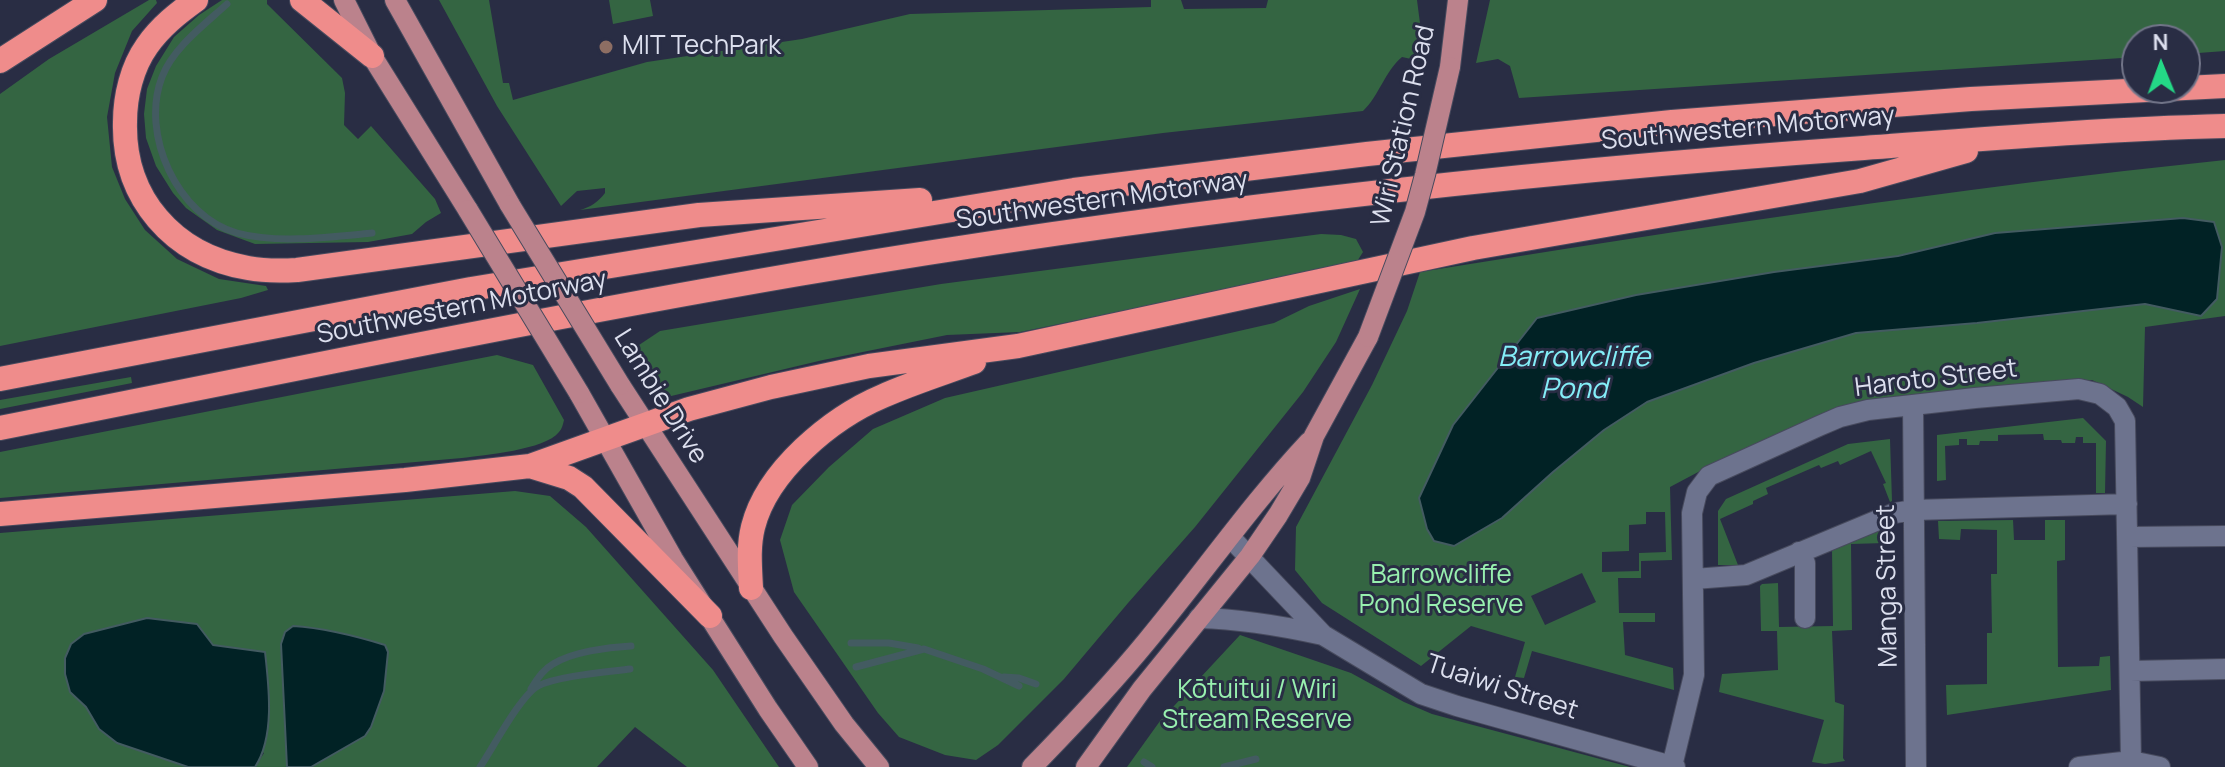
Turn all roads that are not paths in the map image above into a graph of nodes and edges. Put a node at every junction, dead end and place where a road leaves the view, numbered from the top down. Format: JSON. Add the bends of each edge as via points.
{"nodes":[{"id":1,"x":95,"y":0,"type":"edge"},
{"id":2,"x":196,"y":0,"type":"edge"},
{"id":3,"x":302,"y":0,"type":"edge"},
{"id":4,"x":344,"y":0,"type":"edge"},
{"id":5,"x":395,"y":0,"type":"edge"},
{"id":6,"x":1458,"y":0,"type":"edge"},
{"id":7,"x":372,"y":56,"type":"junction"},
{"id":8,"x":0,"y":61,"type":"edge"},
{"id":9,"x":2225,"y":86,"type":"edge"},
{"id":10,"x":2225,"y":126,"type":"edge"},
{"id":11,"x":2014,"y":137,"type":"junction"},
{"id":12,"x":1074,"y":190,"type":"junction"},
{"id":13,"x":1018,"y":346,"type":"junction"},
{"id":14,"x":0,"y":379,"type":"edge"},
{"id":15,"x":1913,"y":405,"type":"junction"},
{"id":16,"x":647,"y":424,"type":"junction"},
{"id":17,"x":0,"y":428,"type":"edge"},
{"id":18,"x":1314,"y":436,"type":"junction"},
{"id":19,"x":606,"y":438,"type":"junction"},
{"id":20,"x":530,"y":466,"type":"junction"},
{"id":21,"x":2127,"y":504,"type":"junction"},
{"id":22,"x":1914,"y":510,"type":"junction"},
{"id":23,"x":0,"y":514,"type":"edge"},
{"id":24,"x":2225,"y":536,"type":"edge"},
{"id":25,"x":1230,"y":537,"type":"junction"},
{"id":26,"x":2128,"y":537,"type":"junction"},
{"id":27,"x":1799,"y":552,"type":"junction"},
{"id":28,"x":1250,"y":556,"type":"junction"},
{"id":29,"x":1694,"y":579,"type":"junction"},
{"id":30,"x":751,"y":588,"type":"junction"},
{"id":31,"x":710,"y":616,"type":"junction"},
{"id":32,"x":1199,"y":618,"type":"junction"},
{"id":33,"x":1805,"y":618,"type":"dead end"},
{"id":34,"x":1323,"y":635,"type":"junction"},
{"id":35,"x":2225,"y":669,"type":"edge"},
{"id":36,"x":2130,"y":671,"type":"junction"},
{"id":37,"x":2131,"y":761,"type":"junction"},
{"id":38,"x":808,"y":767,"type":"edge"},
{"id":39,"x":879,"y":767,"type":"edge"},
{"id":40,"x":1032,"y":767,"type":"edge"},
{"id":41,"x":1086,"y":767,"type":"edge"},
{"id":42,"x":1673,"y":767,"type":"edge"},
{"id":43,"x":1916,"y":767,"type":"edge"},
{"id":44,"x":2079,"y":767,"type":"edge"},
{"id":45,"x":2160,"y":767,"type":"edge"}],
"edges":[{"from":1,"to":8,"type":"highway"},
{"from":2,"to":12,"type":"highway","via":[[157,33],[137,66],[125,106],[127,161],[143,200],[172,233],[207,255],[246,268],[326,267],[699,215]]},
{"from":3,"to":7,"type":"highway"},
{"from":4,"to":7,"type":"main road"},
{"from":5,"to":16,"type":"main road","name":"Lambie Drive","bridge":true,"via":[[510,205]]},
{"from":6,"to":18,"type":"main road","name":"Wiri Station Road","bridge":true,"via":[[1450,67],[1415,212],[1368,337]]},
{"from":7,"to":19,"type":"main road","bridge":true},
{"from":9,"to":12,"type":"highway","name":"Southwestern Motorway","via":[[1672,122]]},
{"from":10,"to":11,"type":"highway","name":"Southwestern Motorway"},
{"from":11,"to":13,"type":"highway","via":[[1860,181],[1473,248]]},
{"from":11,"to":17,"type":"highway","name":"Southwestern Motorway","via":[[1546,174],[1011,240],[671,296]]},
{"from":12,"to":14,"type":"highway","name":"Southwestern Motorway","via":[[471,289]]},
{"from":13,"to":16,"type":"highway","via":[[869,366],[771,387]]},
{"from":13,"to":30,"type":"highway","via":[[880,397],[804,449],[765,497],[753,526]]},
{"from":15,"to":21,"type":"street","name":"Haroto Street","via":[[2079,389],[2100,394],[2125,421]]},
{"from":15,"to":22,"type":"street","name":"Manga Street"},
{"from":15,"to":29,"type":"street","name":"Haroto Street","via":[[1840,417],[1709,476],[1697,492],[1692,513]]},
{"from":16,"to":19,"type":"highway"},
{"from":16,"to":30,"type":"main road","name":"Lambie Drive"},
{"from":18,"to":25,"type":"main road","name":"Wiri Station Road"},
{"from":18,"to":28,"type":"main road","name":"Wiri Station Road","via":[[1300,478]]},
{"from":19,"to":20,"type":"highway"},
{"from":19,"to":31,"type":"main road"},
{"from":20,"to":23,"type":"highway"},
{"from":20,"to":31,"type":"highway","via":[[583,487]]},
{"from":21,"to":22,"type":"street"},
{"from":21,"to":26,"type":"street","name":"Haroto Street"},
{"from":22,"to":27,"type":"street"},
{"from":22,"to":43,"type":"street","name":"Manga Street"},
{"from":24,"to":26,"type":"street"},
{"from":25,"to":28,"type":"street","name":"Tuaiwi Street"},
{"from":25,"to":40,"type":"main road","name":"Wiri Station Road","via":[[1097,701]]},
{"from":26,"to":36,"type":"street","name":"Haroto Street"},
{"from":27,"to":29,"type":"street","via":[[1746,575]]},
{"from":27,"to":33,"type":"street","via":[[1805,563]]},
{"from":28,"to":32,"type":"main road","name":"Wiri Station Road"},
{"from":28,"to":34,"type":"street","name":"Tuaiwi Street"},
{"from":29,"to":42,"type":"street","name":"Haroto Street","via":[[1694,675]]},
{"from":30,"to":39,"type":"main road","name":"Lambie Drive"},
{"from":31,"to":38,"type":"main road"},
{"from":32,"to":34,"type":"street","name":"Tuaiwi Street"},
{"from":32,"to":41,"type":"main road","name":"Wiri Station Road"},
{"from":34,"to":42,"type":"street","name":"Tuaiwi Street","via":[[1435,700]]},
{"from":35,"to":36,"type":"street"},
{"from":36,"to":37,"type":"street","name":"Haroto Street"},
{"from":37,"to":44,"type":"street"},
{"from":37,"to":45,"type":"street"}]}
